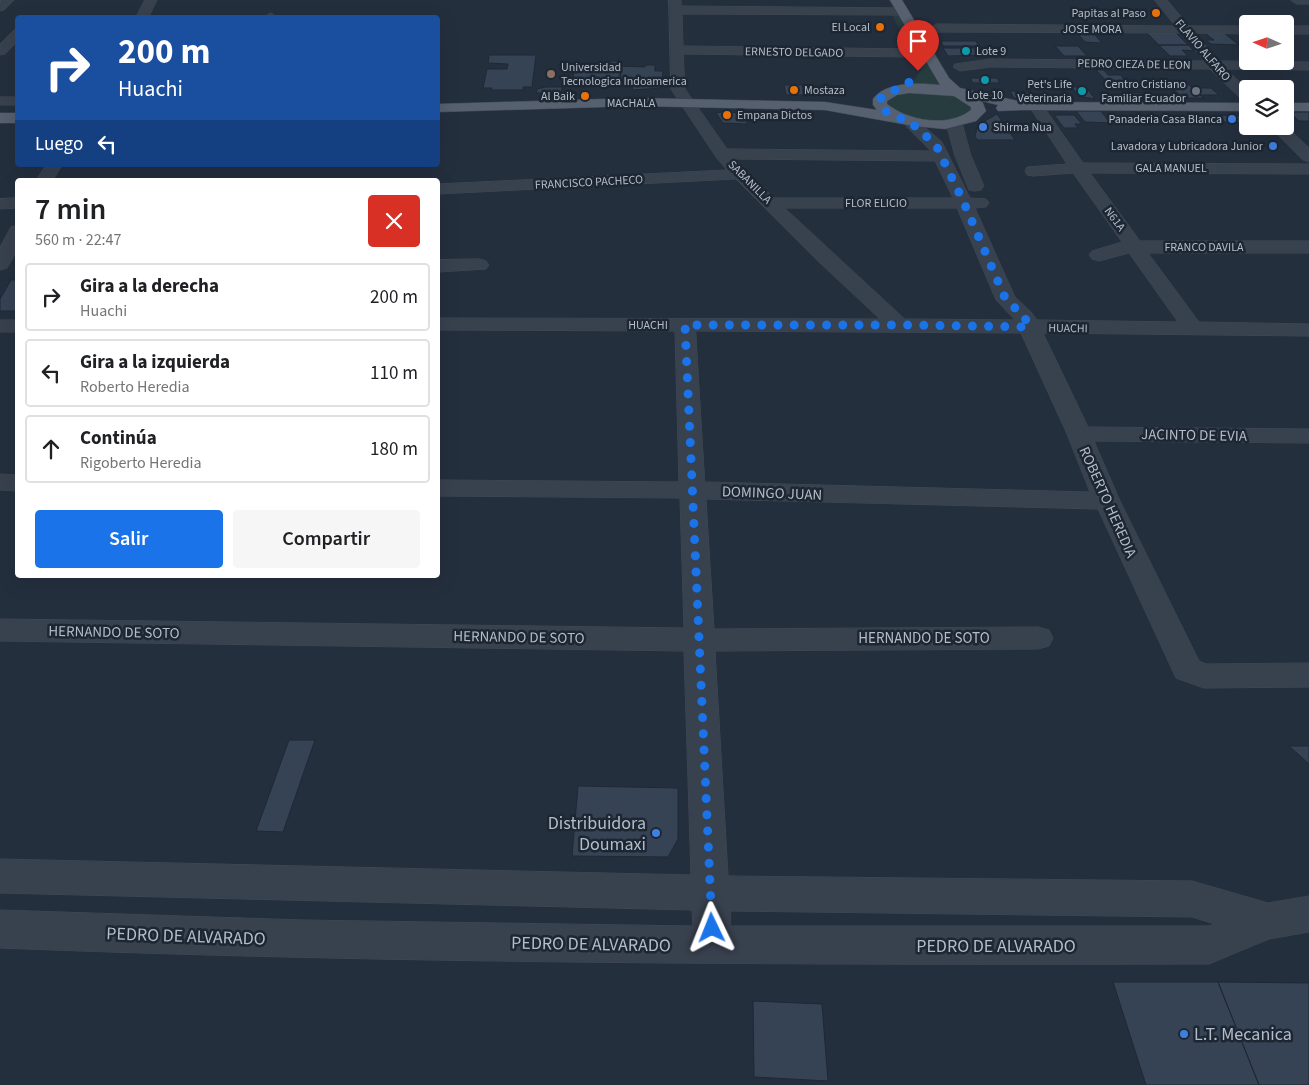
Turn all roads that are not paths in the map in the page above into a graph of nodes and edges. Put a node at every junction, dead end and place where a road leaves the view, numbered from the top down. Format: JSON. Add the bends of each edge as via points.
{"nodes":[{"id":1,"x":8,"y":0,"type":"edge"},
{"id":2,"x":151,"y":0,"type":"edge"},
{"id":3,"x":1161,"y":0,"type":"edge"},
{"id":4,"x":1297,"y":0,"type":"edge"},
{"id":5,"x":1309,"y":0,"type":"edge"},
{"id":6,"x":676,"y":5,"type":"edge"},
{"id":7,"x":892,"y":5,"type":"edge"},
{"id":8,"x":0,"y":7,"type":"edge"},
{"id":9,"x":144,"y":15,"type":"edge"},
{"id":10,"x":936,"y":28,"type":"dead end"},
{"id":11,"x":1186,"y":30,"type":"junction"},
{"id":12,"x":1239,"y":30,"type":"edge"},
{"id":13,"x":1294,"y":30,"type":"edge"},
{"id":14,"x":1309,"y":30,"type":"edge"},
{"id":15,"x":15,"y":36,"type":"edge"},
{"id":16,"x":678,"y":50,"type":"junction"},
{"id":17,"x":0,"y":51,"type":"edge"},
{"id":18,"x":910,"y":53,"type":"junction"},
{"id":19,"x":1214,"y":65,"type":"junction"},
{"id":20,"x":1309,"y":66,"type":"edge"},
{"id":21,"x":960,"y":67,"type":"dead end"},
{"id":22,"x":1239,"y":89,"type":"edge"},
{"id":23,"x":893,"y":92,"type":"junction"},
{"id":24,"x":959,"y":93,"type":"junction"},
{"id":25,"x":0,"y":101,"type":"edge"},
{"id":26,"x":15,"y":101,"type":"edge"},
{"id":27,"x":688,"y":104,"type":"junction"},
{"id":28,"x":825,"y":106,"type":"junction"},
{"id":29,"x":1029,"y":106,"type":"junction"},
{"id":30,"x":1239,"y":107,"type":"edge"},
{"id":31,"x":1294,"y":107,"type":"edge"},
{"id":32,"x":1309,"y":107,"type":"edge"},
{"id":33,"x":440,"y":108,"type":"edge"},
{"id":34,"x":979,"y":110,"type":"junction"},
{"id":35,"x":0,"y":118,"type":"edge"},
{"id":36,"x":15,"y":118,"type":"edge"},
{"id":37,"x":904,"y":119,"type":"junction"},
{"id":38,"x":954,"y":123,"type":"junction"},
{"id":39,"x":1286,"y":135,"type":"edge"},
{"id":40,"x":722,"y":154,"type":"junction"},
{"id":41,"x":942,"y":156,"type":"junction"},
{"id":42,"x":1309,"y":157,"type":"edge"},
{"id":43,"x":1078,"y":168,"type":"junction"},
{"id":44,"x":1309,"y":169,"type":"edge"},
{"id":45,"x":1033,"y":171,"type":"dead end"},
{"id":46,"x":740,"y":174,"type":"junction"},
{"id":47,"x":440,"y":189,"type":"edge"},
{"id":48,"x":15,"y":203,"type":"edge"},
{"id":49,"x":771,"y":203,"type":"junction"},
{"id":50,"x":973,"y":203,"type":"junction"},
{"id":51,"x":0,"y":204,"type":"edge"},
{"id":52,"x":15,"y":236,"type":"edge"},
{"id":53,"x":997,"y":236,"type":"dead end"},
{"id":54,"x":1135,"y":247,"type":"junction"},
{"id":55,"x":1309,"y":247,"type":"edge"},
{"id":56,"x":1099,"y":255,"type":"dead end"},
{"id":57,"x":0,"y":264,"type":"edge"},
{"id":58,"x":479,"y":265,"type":"dead end"},
{"id":59,"x":440,"y":266,"type":"edge"},
{"id":60,"x":1026,"y":312,"type":"junction"},
{"id":61,"x":440,"y":324,"type":"edge"},
{"id":62,"x":685,"y":325,"type":"junction"},
{"id":63,"x":900,"y":325,"type":"junction"},
{"id":64,"x":0,"y":326,"type":"edge"},
{"id":65,"x":15,"y":326,"type":"edge"},
{"id":66,"x":1194,"y":330,"type":"junction"},
{"id":67,"x":1309,"y":330,"type":"edge"},
{"id":68,"x":1079,"y":434,"type":"junction"},
{"id":69,"x":1309,"y":436,"type":"edge"},
{"id":70,"x":0,"y":482,"type":"edge"},
{"id":71,"x":15,"y":483,"type":"edge"},
{"id":72,"x":440,"y":488,"type":"edge"},
{"id":73,"x":692,"y":490,"type":"junction"},
{"id":74,"x":1106,"y":501,"type":"junction"},
{"id":75,"x":0,"y":630,"type":"edge"},
{"id":76,"x":1038,"y":638,"type":"dead end"},
{"id":77,"x":699,"y":640,"type":"junction"},
{"id":78,"x":1309,"y":675,"type":"edge"},
{"id":79,"x":0,"y":876,"type":"edge"},
{"id":80,"x":711,"y":893,"type":"junction"},
{"id":81,"x":1309,"y":914,"type":"edge"},
{"id":82,"x":1268,"y":921,"type":"junction"},
{"id":83,"x":0,"y":929,"type":"edge"},
{"id":84,"x":713,"y":946,"type":"junction"}],
"edges":[{"from":1,"to":8,"type":"street"},
{"from":2,"to":9,"type":"street"},
{"from":3,"to":11,"type":"street","name":"FLAVIO ALFARO"},
{"from":4,"to":5,"type":"street"},
{"from":6,"to":7,"type":"street"},
{"from":6,"to":16,"type":"street","name":"SABANILLA"},
{"from":7,"to":18,"type":"main road","via":[[899,32]]},
{"from":7,"to":24,"type":"main road","via":[[943,81]]},
{"from":10,"to":11,"type":"street","name":"JOSE MORA"},
{"from":11,"to":12,"type":"street","name":"JOSE MORA"},
{"from":11,"to":19,"type":"street","name":"FLAVIO ALFARO"},
{"from":13,"to":14,"type":"street"},
{"from":15,"to":17,"type":"street"},
{"from":16,"to":18,"type":"street","name":"ERNESTO DELGADO"},
{"from":16,"to":27,"type":"street","name":"SABANILLA","via":[[678,89]]},
{"from":18,"to":23,"type":"main road","via":[[917,72],[910,82]]},
{"from":19,"to":20,"type":"street","name":"PEDRO CIEZA DE LEON"},
{"from":19,"to":21,"type":"street","name":"PEDRO CIEZA DE LEON","via":[[991,63]]},
{"from":19,"to":22,"type":"street","name":"FLAVIO ALFARO"},
{"from":23,"to":24,"type":"main road","name":"MACHALA","via":[[923,88]]},
{"from":23,"to":28,"type":"main road","name":"MACHALA"},
{"from":23,"to":37,"type":"main road","via":[[880,99],[880,105],[885,111]]},
{"from":24,"to":29,"type":"main road"},
{"from":24,"to":34,"type":"main road","via":[[972,99]]},
{"from":25,"to":26,"type":"street"},
{"from":27,"to":28,"type":"main road","name":"MACHALA"},
{"from":27,"to":33,"type":"main road","name":"MACHALA","via":[[636,102]]},
{"from":27,"to":40,"type":"street","name":"SABANILLA"},
{"from":28,"to":37,"type":"main road","name":"MACHALA"},
{"from":29,"to":30,"type":"main road"},
{"from":29,"to":34,"type":"main road"},
{"from":29,"to":43,"type":"street","name":"N61A"},
{"from":31,"to":32,"type":"main road"},
{"from":34,"to":38,"type":"main road","via":[[976,116]]},
{"from":35,"to":36,"type":"main road"},
{"from":37,"to":38,"type":"main road","name":"MACHALA"},
{"from":37,"to":41,"type":"street","name":"ROBERTO HEREDIA","via":[[936,145]]},
{"from":38,"to":50,"type":"street","name":"ROBERTO HEREDIA"},
{"from":39,"to":42,"type":"street"},
{"from":40,"to":41,"type":"street"},
{"from":40,"to":46,"type":"street","name":"SABANILLA"},
{"from":41,"to":50,"type":"street","name":"ROBERTO HEREDIA"},
{"from":43,"to":44,"type":"street","name":"GALA MANUEL"},
{"from":43,"to":45,"type":"street","name":"GALA MANUEL"},
{"from":43,"to":54,"type":"street","name":"N61A"},
{"from":46,"to":47,"type":"street","name":"FRANCISCO PACHECO"},
{"from":46,"to":49,"type":"street","name":"SABANILLA"},
{"from":48,"to":51,"type":"street"},
{"from":49,"to":50,"type":"street","name":"FLOR ELICIO"},
{"from":49,"to":63,"type":"street","name":"SABANILLA"},
{"from":50,"to":53,"type":"street","name":"ROBERTO HEREDIA"},
{"from":50,"to":60,"type":"street","name":"ROBERTO HEREDIA","via":[[1006,300]]},
{"from":52,"to":57,"type":"street"},
{"from":54,"to":55,"type":"street","name":"FRANCO DAVILA"},
{"from":54,"to":56,"type":"street","name":"FRANCO DAVILA"},
{"from":54,"to":66,"type":"street","name":"N61A"},
{"from":58,"to":59,"type":"street"},
{"from":60,"to":63,"type":"street","name":"HUACHI"},
{"from":60,"to":66,"type":"street","name":"HUACHI"},
{"from":60,"to":68,"type":"street","name":"ROBERTO HEREDIA"},
{"from":61,"to":62,"type":"street","name":"HUACHI"},
{"from":62,"to":63,"type":"street","name":"HUACHI"},
{"from":62,"to":73,"type":"street"},
{"from":64,"to":65,"type":"street"},
{"from":66,"to":67,"type":"street","name":"HUACHI"},
{"from":68,"to":69,"type":"street","name":"JACINTO DE EVIA"},
{"from":68,"to":74,"type":"street","name":"ROBERTO HEREDIA"},
{"from":70,"to":71,"type":"street"},
{"from":72,"to":73,"type":"street","name":"DOMINGO JUAN"},
{"from":73,"to":74,"type":"street","name":"DOMINGO JUAN"},
{"from":73,"to":77,"type":"street"},
{"from":74,"to":78,"type":"street","name":"ROBERTO HEREDIA","via":[[1187,669],[1204,676]]},
{"from":75,"to":77,"type":"street","name":"HERNANDO DE SOTO"},
{"from":76,"to":77,"type":"street","name":"HERNANDO DE SOTO"},
{"from":77,"to":80,"type":"street"},
{"from":79,"to":80,"type":"street","name":"PEDRO DE ALVARADO"},
{"from":80,"to":82,"type":"street","name":"PEDRO DE ALVARADO","via":[[1192,899]]},
{"from":80,"to":84,"type":"street"},
{"from":81,"to":82,"type":"street","name":"PEDRO DE ALVARADO"},
{"from":82,"to":84,"type":"street","name":"PEDRO DE ALVARADO","via":[[1209,945]]},
{"from":83,"to":84,"type":"street","name":"PEDRO DE ALVARADO","via":[[163,936]]}]}
